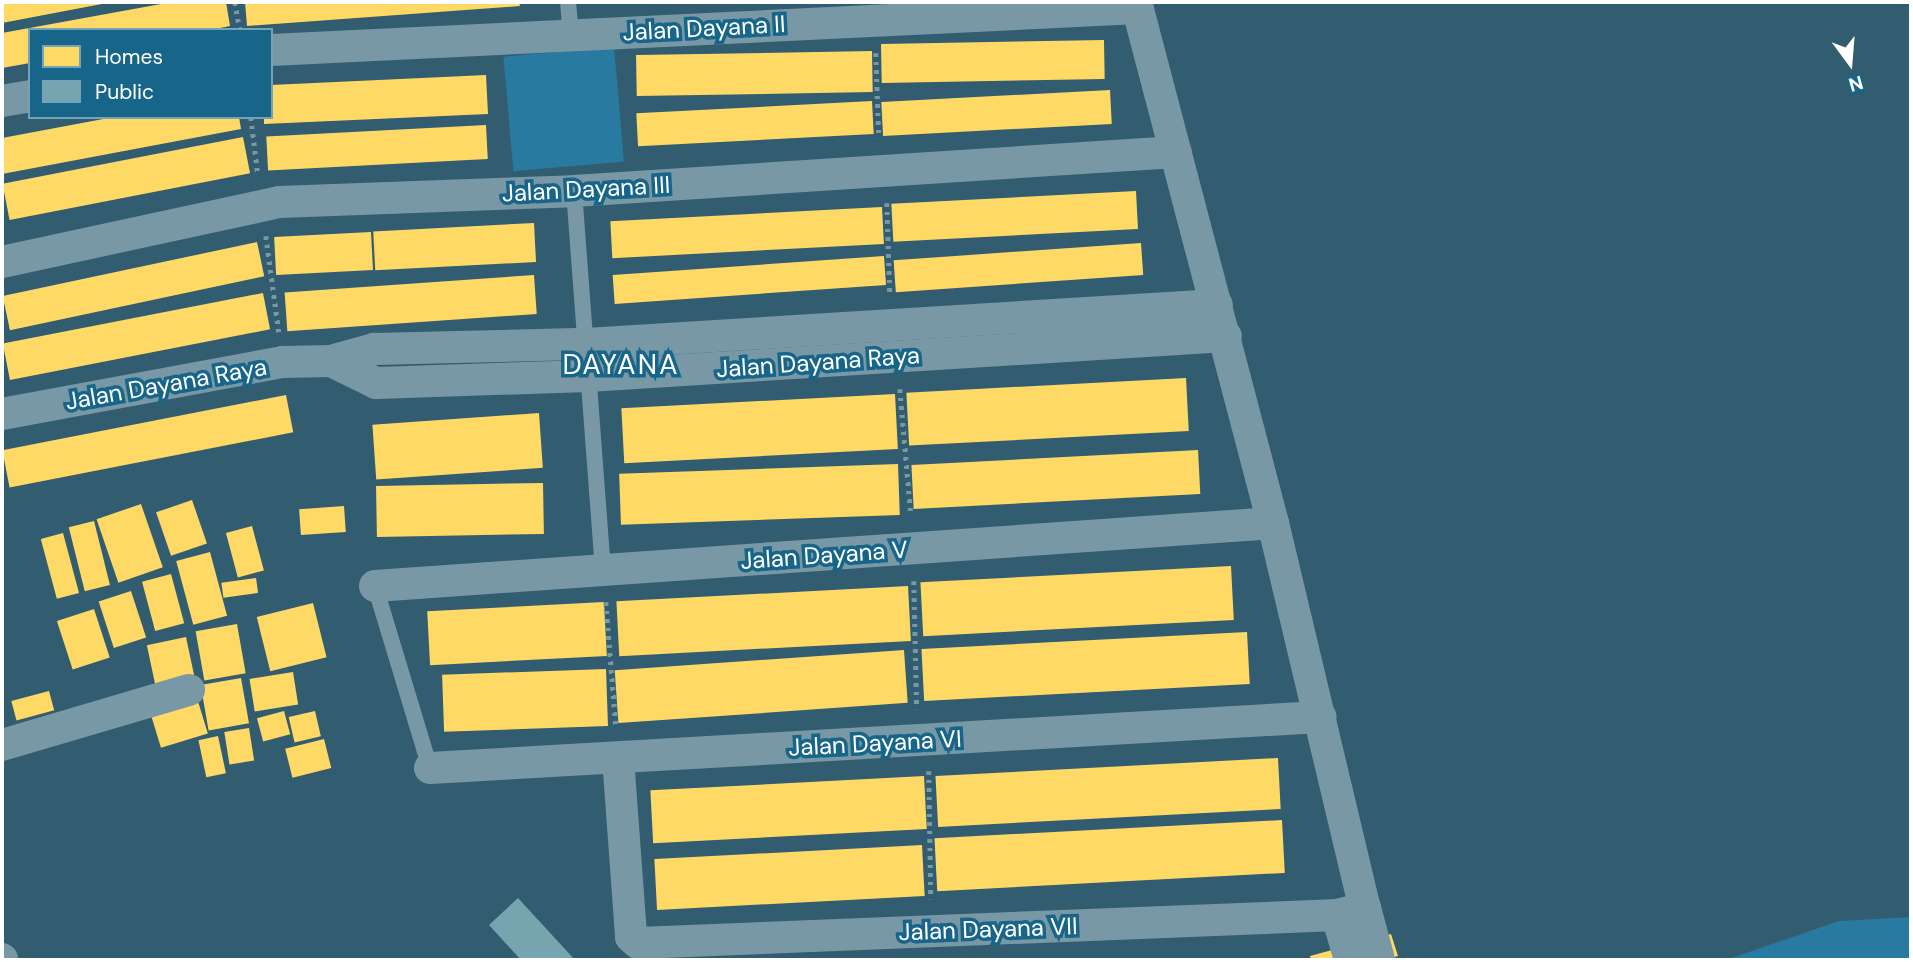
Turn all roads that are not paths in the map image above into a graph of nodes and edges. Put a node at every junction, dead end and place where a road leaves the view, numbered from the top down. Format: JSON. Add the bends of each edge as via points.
{"nodes":[{"id":1,"x":568,"y":2,"type":"edge"},
{"id":2,"x":1137,"y":5,"type":"edge"},
{"id":3,"x":571,"y":35,"type":"junction"},
{"id":4,"x":273,"y":50,"type":"edge"},
{"id":5,"x":28,"y":96,"type":"edge"},
{"id":6,"x":2,"y":101,"type":"edge"},
{"id":7,"x":1176,"y":152,"type":"junction"},
{"id":8,"x":574,"y":191,"type":"junction"},
{"id":9,"x":2,"y":262,"type":"edge"},
{"id":10,"x":1217,"y":305,"type":"junction"},
{"id":11,"x":1226,"y":336,"type":"junction"},
{"id":12,"x":586,"y":344,"type":"junction"},
{"id":13,"x":331,"y":361,"type":"junction"},
{"id":14,"x":588,"y":376,"type":"junction"},
{"id":15,"x":2,"y":414,"type":"edge"},
{"id":16,"x":1273,"y":523,"type":"junction"},
{"id":17,"x":603,"y":570,"type":"junction"},
{"id":18,"x":375,"y":586,"type":"joint"},
{"id":19,"x":189,"y":690,"type":"dead end"},
{"id":20,"x":1321,"y":718,"type":"junction"},
{"id":21,"x":2,"y":745,"type":"edge"},
{"id":22,"x":618,"y":758,"type":"junction"},
{"id":23,"x":430,"y":768,"type":"joint"},
{"id":24,"x":1351,"y":912,"type":"junction"},
{"id":25,"x":1350,"y":960,"type":"edge"},
{"id":26,"x":1379,"y":960,"type":"edge"}],
"edges":[{"from":1,"to":3,"type":"lane"},
{"from":2,"to":3,"type":"street","name":"Jalan Dayana II"},
{"from":2,"to":7,"type":"street"},
{"from":3,"to":4,"type":"street","name":"Jalan Dayana II"},
{"from":5,"to":6,"type":"street"},
{"from":7,"to":8,"type":"street","name":"Jalan Dayana III"},
{"from":7,"to":10,"type":"street"},
{"from":8,"to":9,"type":"street","name":"Jalan Dayana III","via":[[279,202]]},
{"from":8,"to":12,"type":"lane"},
{"from":10,"to":11,"type":"street"},
{"from":10,"to":12,"type":"street","name":"Jalan Dayana Raya"},
{"from":11,"to":14,"type":"street","name":"Jalan Dayana Raya"},
{"from":11,"to":16,"type":"street"},
{"from":12,"to":13,"type":"street","name":"Jalan Dayana Raya","via":[[374,349]]},
{"from":12,"to":14,"type":"lane"},
{"from":13,"to":14,"type":"street","name":"Jalan Dayana Raya","via":[[376,383]]},
{"from":13,"to":15,"type":"street","name":"Jalan Dayana Raya","via":[[283,362]]},
{"from":14,"to":17,"type":"lane"},
{"from":16,"to":17,"type":"street","name":"Jalan Dayana V"},
{"from":16,"to":20,"type":"street"},
{"from":17,"to":18,"type":"street","name":"Jalan Dayana V"},
{"from":18,"to":23,"type":"lane"},
{"from":19,"to":21,"type":"street"},
{"from":20,"to":22,"type":"street","name":"Jalan Dayana VI"},
{"from":20,"to":24,"type":"street"},
{"from":22,"to":23,"type":"street","name":"Jalan Dayana VI"},
{"from":22,"to":24,"type":"street","name":"Jalan Dayana VII","via":[[631,937],[638,943]]},
{"from":24,"to":25,"type":"street"},
{"from":24,"to":26,"type":"street"}]}
